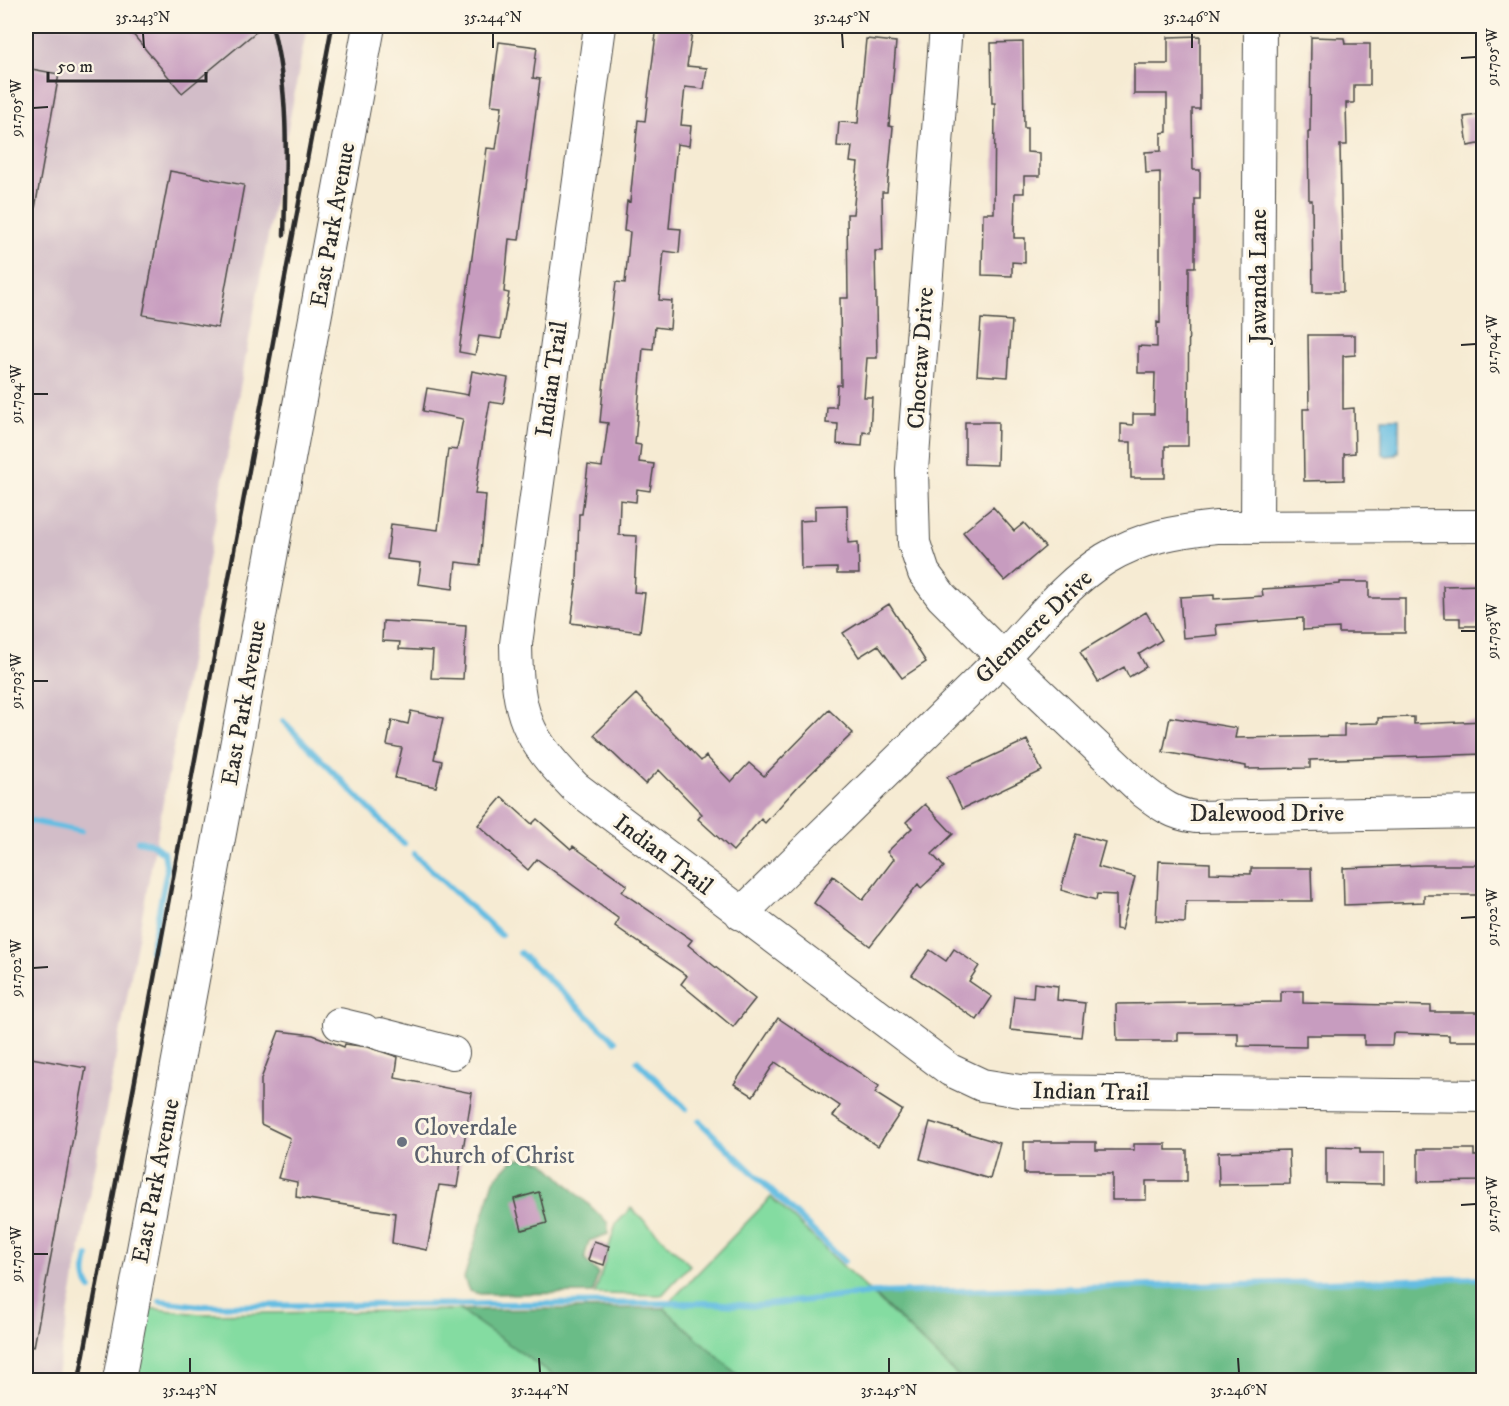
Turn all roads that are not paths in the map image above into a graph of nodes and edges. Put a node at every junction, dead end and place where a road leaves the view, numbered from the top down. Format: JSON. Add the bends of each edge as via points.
{"nodes":[{"id":1,"x":369,"y":26,"type":"edge"},
{"id":2,"x":600,"y":26,"type":"edge"},
{"id":3,"x":946,"y":26,"type":"edge"},
{"id":4,"x":1260,"y":26,"type":"edge"},
{"id":5,"x":1484,"y":526,"type":"edge"},
{"id":6,"x":1257,"y":527,"type":"junction"},
{"id":7,"x":1002,"y":658,"type":"junction"},
{"id":8,"x":1484,"y":812,"type":"edge"},
{"id":9,"x":741,"y":914,"type":"junction"},
{"id":10,"x":361,"y":1029,"type":"dead end"},
{"id":11,"x":453,"y":1053,"type":"dead end"},
{"id":12,"x":1484,"y":1096,"type":"edge"},
{"id":13,"x":118,"y":1380,"type":"edge"}],
"edges":[{"from":1,"to":13,"type":"street","name":"East Park Avenue"},
{"from":2,"to":9,"type":"street","name":"Indian Trail","via":[[516,644],[521,706],[532,737],[575,788]]},
{"from":3,"to":7,"type":"street","name":"Choctaw Drive","via":[[912,470],[914,543],[924,573],[942,597]]},
{"from":4,"to":6,"type":"street","name":"Jawanda Lane"},
{"from":5,"to":6,"type":"street","name":"Glenmere Drive"},
{"from":6,"to":7,"type":"street","name":"Glenmere Drive","via":[[1176,531],[1137,542],[1075,582]]},
{"from":7,"to":8,"type":"street","name":"Dalewood Drive","via":[[1144,792],[1179,814],[1195,817]]},
{"from":7,"to":9,"type":"street","name":"Glenmere Drive"},
{"from":9,"to":12,"type":"street","name":"Indian Trail","via":[[950,1070],[982,1084],[1020,1091]]},
{"from":10,"to":11,"type":"street"}]}
